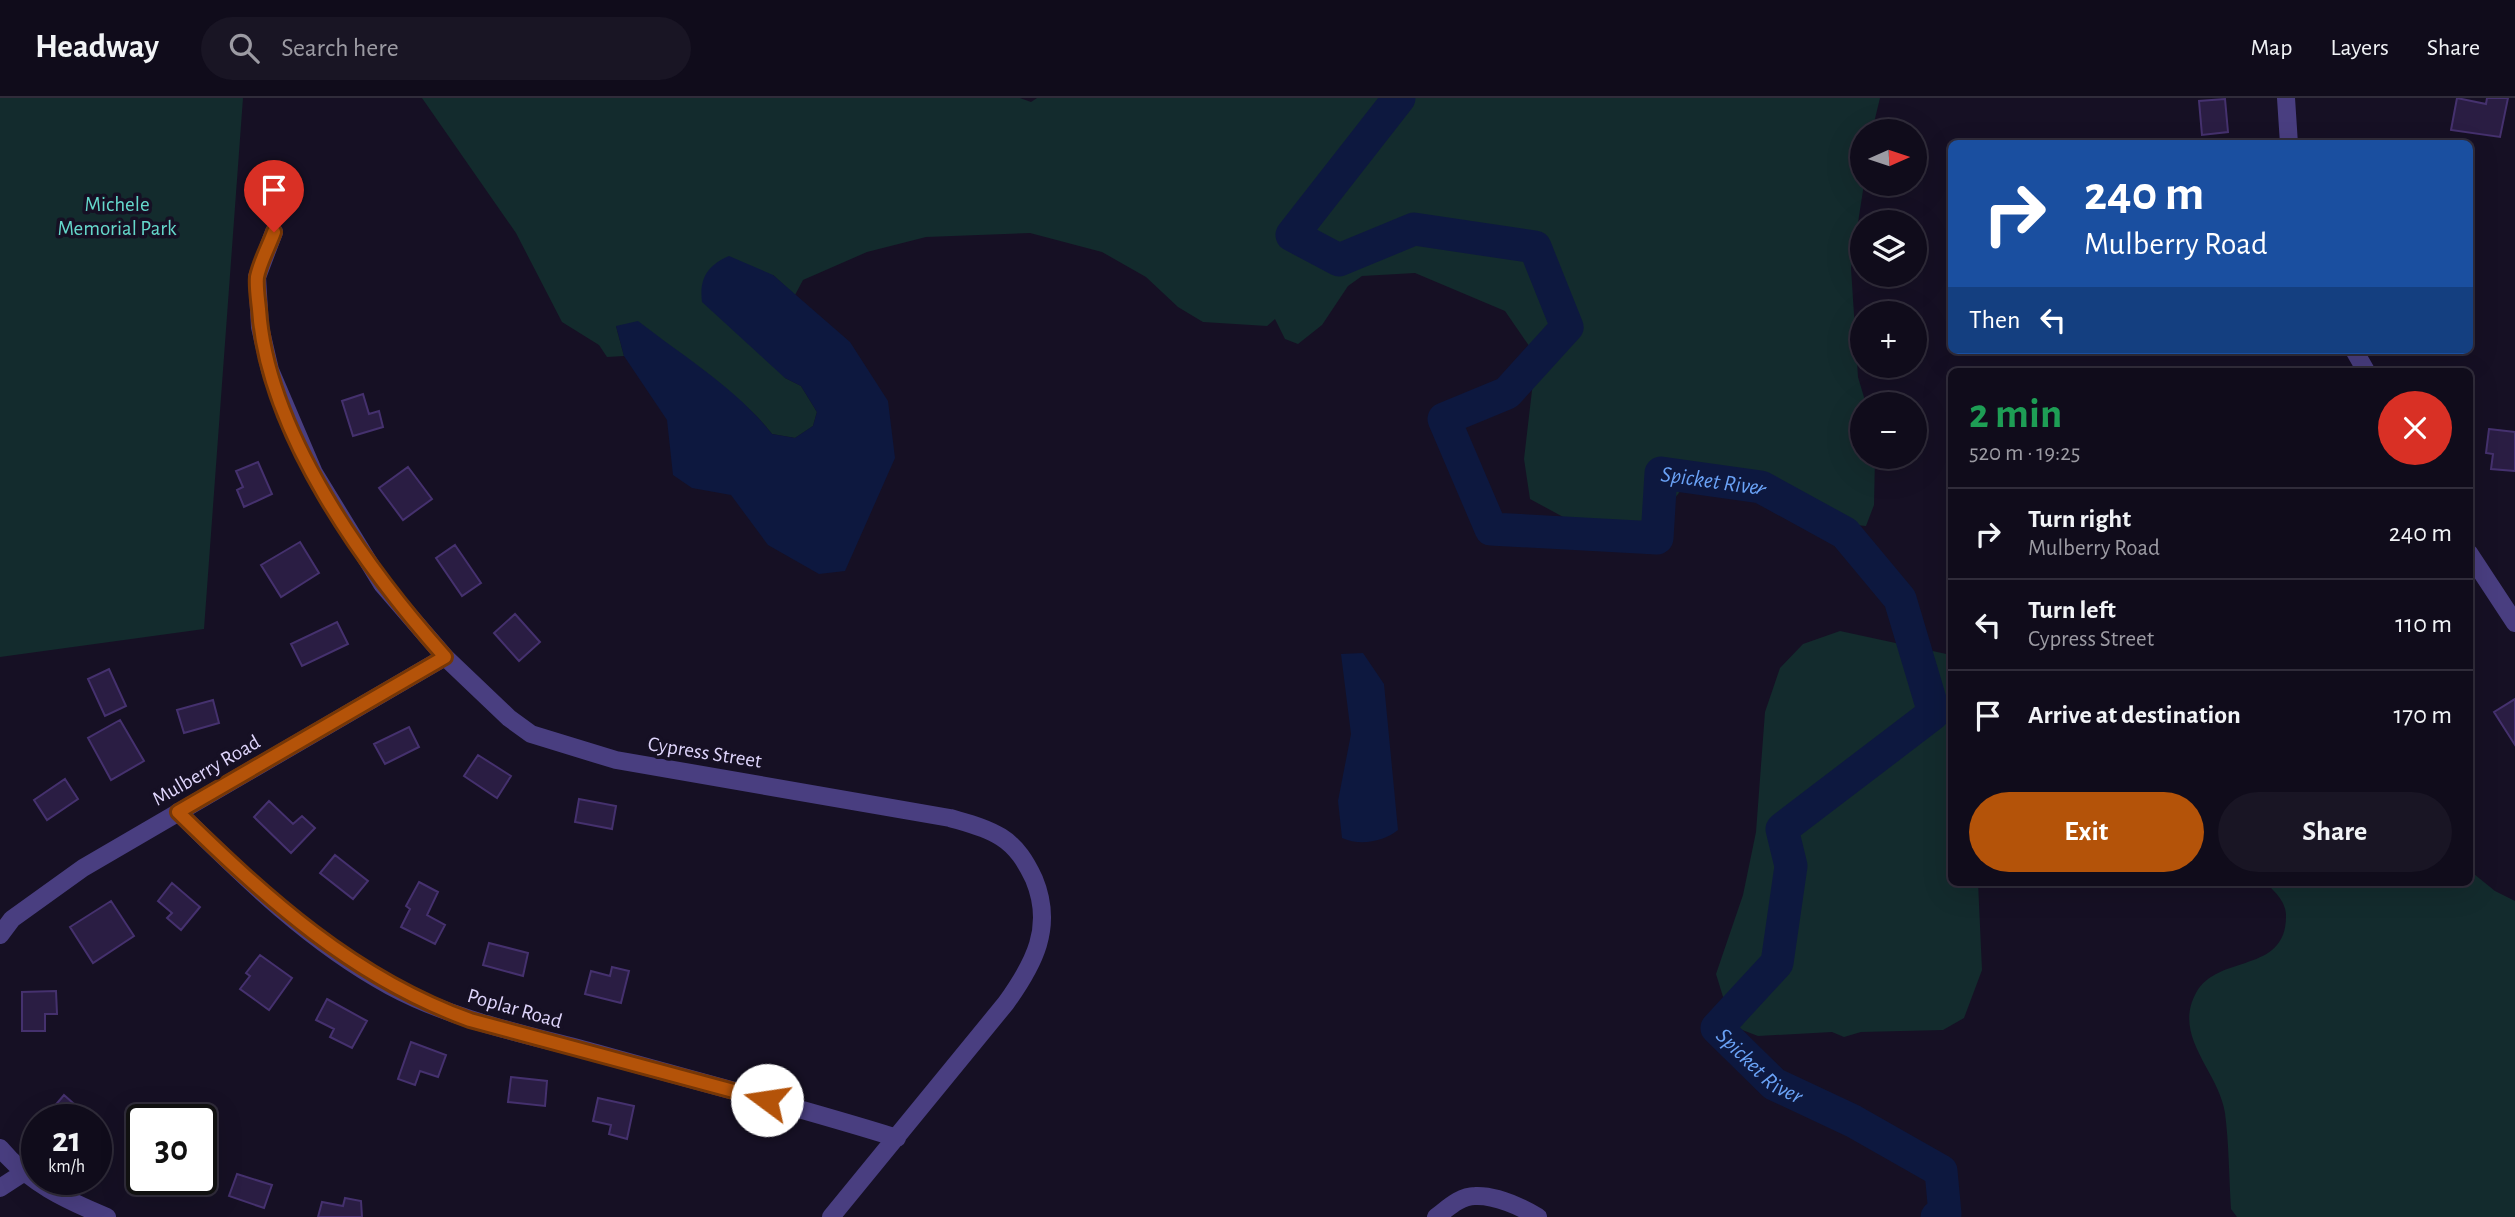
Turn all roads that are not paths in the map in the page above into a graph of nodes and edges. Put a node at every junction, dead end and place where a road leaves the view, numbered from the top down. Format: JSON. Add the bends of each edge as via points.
{"nodes":[{"id":1,"x":2286,"y":98,"type":"edge"},
{"id":2,"x":2289,"y":140,"type":"edge"},
{"id":3,"x":274,"y":232,"type":"dead end"},
{"id":4,"x":2473,"y":559,"type":"edge"},
{"id":5,"x":2515,"y":623,"type":"edge"},
{"id":6,"x":445,"y":657,"type":"junction"},
{"id":7,"x":178,"y":812,"type":"junction"},
{"id":8,"x":0,"y":934,"type":"edge"},
{"id":9,"x":897,"y":1138,"type":"junction"},
{"id":10,"x":0,"y":1148,"type":"edge"},
{"id":11,"x":21,"y":1170,"type":"edge"},
{"id":12,"x":21,"y":1173,"type":"edge"},
{"id":13,"x":0,"y":1188,"type":"edge"},
{"id":14,"x":58,"y":1195,"type":"edge"},
{"id":15,"x":107,"y":1217,"type":"edge"},
{"id":16,"x":831,"y":1217,"type":"edge"},
{"id":17,"x":1436,"y":1217,"type":"edge"},
{"id":18,"x":1538,"y":1217,"type":"edge"}],
"edges":[{"from":1,"to":2,"type":"street"},
{"from":3,"to":6,"type":"street","name":"Cypress Street","via":[[257,277],[260,327],[290,422],[357,548]]},
{"from":4,"to":5,"type":"street"},
{"from":6,"to":7,"type":"street","name":"Mulberry Road"},
{"from":6,"to":9,"type":"street","name":"Cypress Street","via":[[509,718],[531,734],[559,745],[616,760],[950,818],[987,829],[1016,849],[1040,895],[1044,929],[1039,948],[1006,1003]]},
{"from":7,"to":8,"type":"street","name":"Mulberry Road","via":[[35,900]]},
{"from":7,"to":9,"type":"street","name":"Poplar Road","via":[[316,937],[429,1005]]},
{"from":9,"to":16,"type":"street","name":"Cypress Street"},
{"from":10,"to":11,"type":"street"},
{"from":12,"to":13,"type":"street"},
{"from":14,"to":15,"type":"street"},
{"from":17,"to":18,"type":"street","via":[[1475,1196],[1522,1207]]}]}
